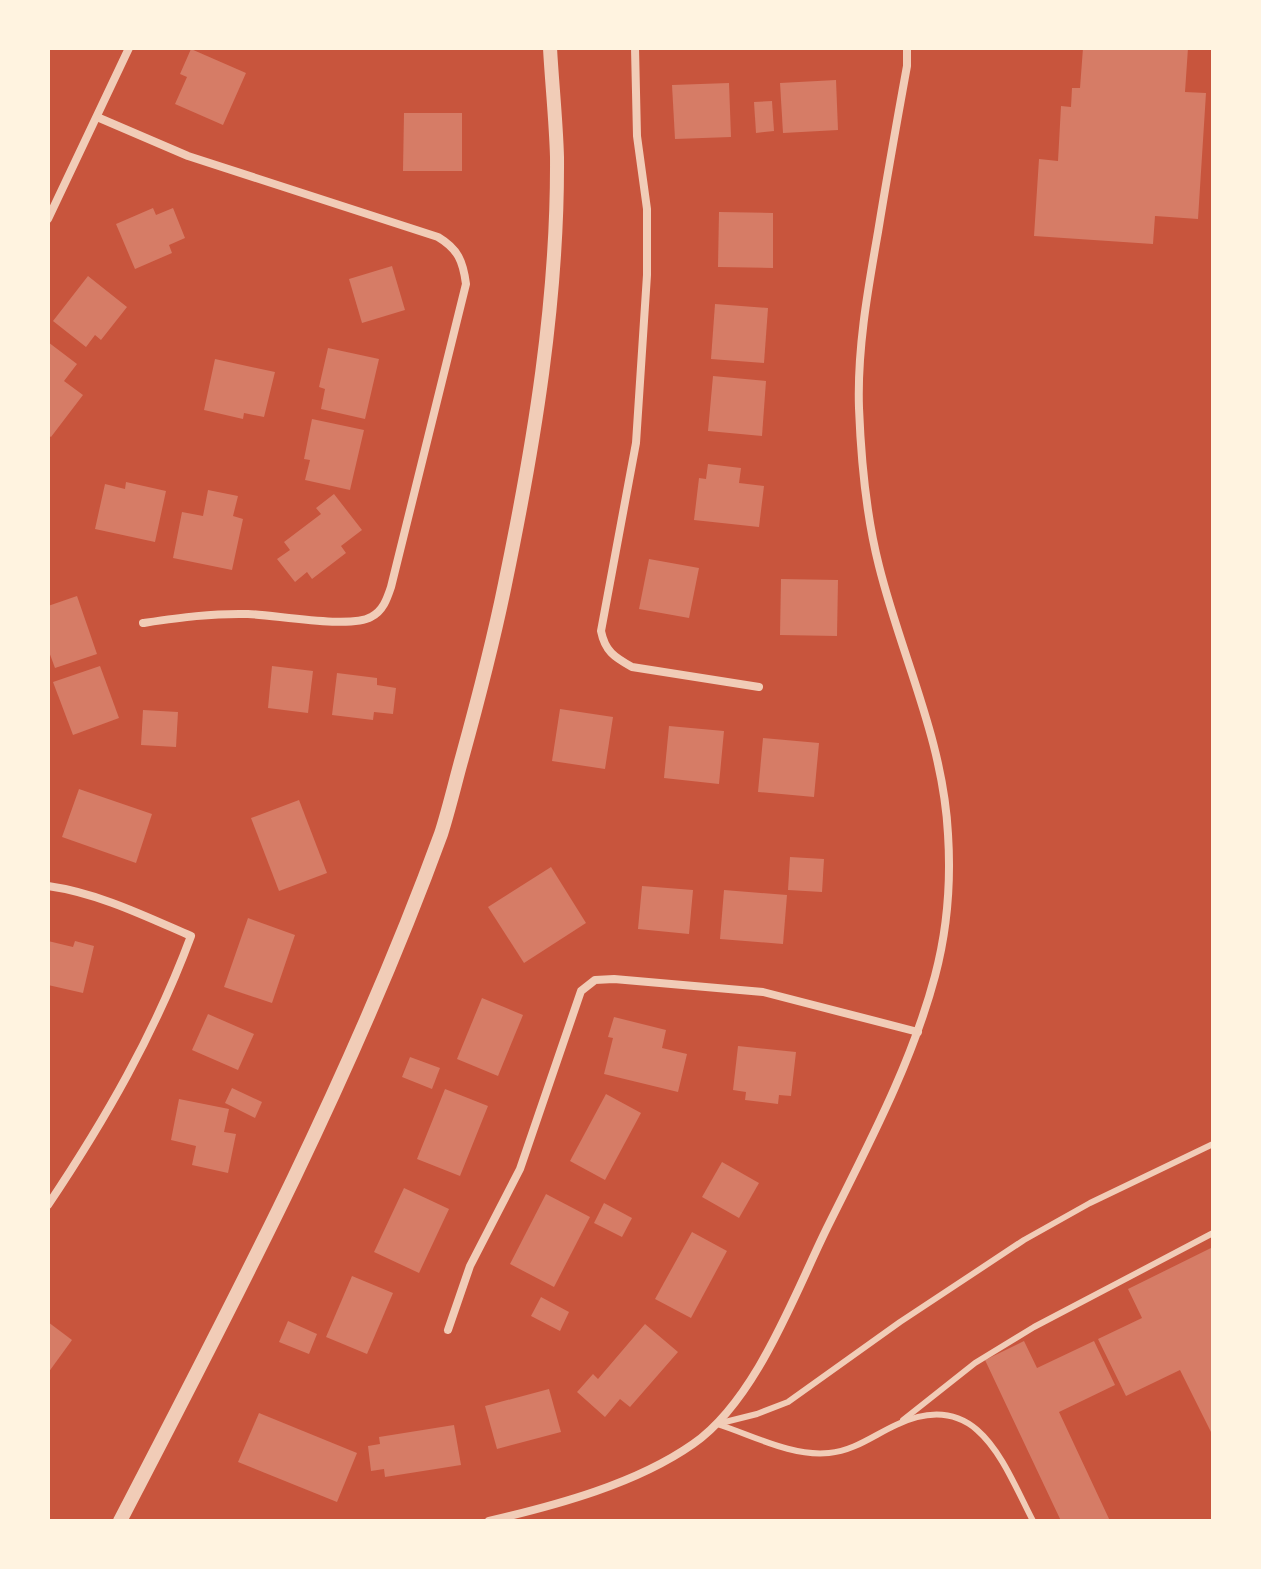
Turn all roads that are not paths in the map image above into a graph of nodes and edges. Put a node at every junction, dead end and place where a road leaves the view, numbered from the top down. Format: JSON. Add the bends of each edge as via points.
{"nodes":[{"id":1,"x":129,"y":48,"type":"edge"},
{"id":2,"x":550,"y":48,"type":"edge"},
{"id":3,"x":635,"y":48,"type":"edge"},
{"id":4,"x":907,"y":48,"type":"edge"},
{"id":5,"x":97,"y":117,"type":"junction"},
{"id":6,"x":48,"y":219,"type":"edge"},
{"id":7,"x":143,"y":623,"type":"dead end"},
{"id":8,"x":759,"y":687,"type":"dead end"},
{"id":9,"x":48,"y":886,"type":"edge"},
{"id":10,"x":918,"y":1032,"type":"junction"},
{"id":11,"x":1213,"y":1144,"type":"edge"},
{"id":12,"x":48,"y":1205,"type":"edge"},
{"id":13,"x":1213,"y":1233,"type":"edge"},
{"id":14,"x":448,"y":1330,"type":"dead end"},
{"id":15,"x":716,"y":1424,"type":"junction"},
{"id":16,"x":897,"y":1424,"type":"junction"},
{"id":17,"x":123,"y":1520,"type":"edge"},
{"id":18,"x":489,"y":1521,"type":"edge"},
{"id":19,"x":1033,"y":1521,"type":"edge"}],
"edges":[{"from":1,"to":5,"type":"street"},
{"from":2,"to":17,"type":"street","via":[[557,157],[541,387],[490,661],[442,831],[330,1105]]},
{"from":3,"to":8,"type":"street","via":[[647,275],[636,443],[601,631],[604,647],[632,667]]},
{"from":4,"to":10,"type":"street","via":[[865,306],[859,403],[878,563],[942,773],[949,838],[946,919]]},
{"from":5,"to":6,"type":"street"},
{"from":5,"to":7,"type":"street","via":[[188,156],[438,237],[454,247],[466,284],[384,606],[371,618],[347,622],[248,614]]},
{"from":9,"to":12,"type":"street","via":[[139,913],[191,936],[133,1070]]},
{"from":10,"to":14,"type":"street","via":[[763,992],[595,980],[581,991],[572,1012],[520,1169],[470,1266]]},
{"from":10,"to":15,"type":"street","via":[[766,1352],[739,1399]]},
{"from":11,"to":15,"type":"lane","via":[[1024,1240],[788,1402]]},
{"from":13,"to":16,"type":"lane","via":[[1034,1327]]},
{"from":15,"to":16,"type":"lane","via":[[812,1454],[858,1445]]},
{"from":15,"to":18,"type":"street","via":[[694,1444],[607,1487]]},
{"from":16,"to":19,"type":"lane","via":[[926,1413],[948,1414],[975,1428],[999,1452]]}]}
